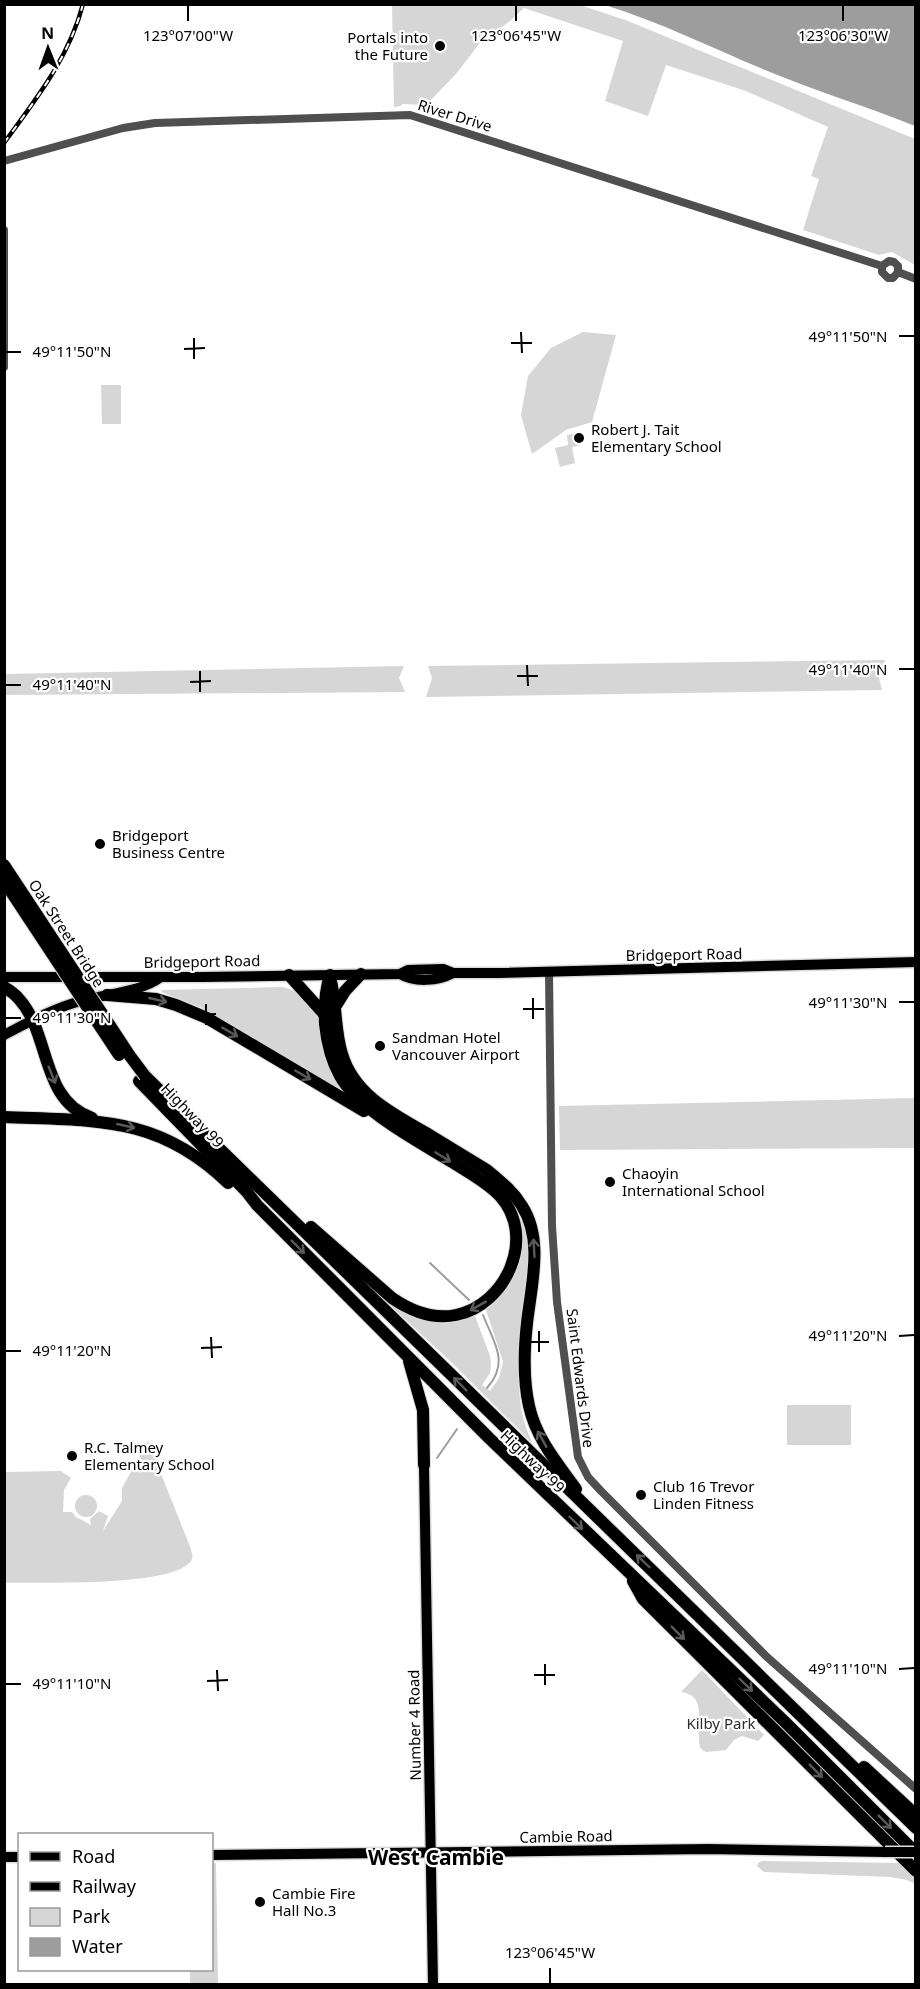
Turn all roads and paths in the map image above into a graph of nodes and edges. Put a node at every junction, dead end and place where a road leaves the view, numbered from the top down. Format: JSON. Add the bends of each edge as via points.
{"nodes":[{"id":1,"x":4,"y":161,"type":"edge"},
{"id":2,"x":4,"y":230,"type":"edge"},
{"id":3,"x":915,"y":279,"type":"edge"},
{"id":4,"x":4,"y":367,"type":"edge"},
{"id":5,"x":4,"y":864,"type":"edge"},
{"id":6,"x":4,"y":881,"type":"edge"},
{"id":7,"x":915,"y":962,"type":"edge"},
{"id":8,"x":549,"y":972,"type":"junction"},
{"id":9,"x":361,"y":974,"type":"junction"},
{"id":10,"x":289,"y":975,"type":"junction"},
{"id":11,"x":330,"y":975,"type":"junction"},
{"id":12,"x":4,"y":977,"type":"edge"},
{"id":13,"x":161,"y":977,"type":"junction"},
{"id":14,"x":4,"y":987,"type":"edge"},
{"id":15,"x":107,"y":995,"type":"junction"},
{"id":16,"x":330,"y":1011,"type":"junction"},
{"id":17,"x":32,"y":1020,"type":"junction"},
{"id":18,"x":4,"y":1035,"type":"edge"},
{"id":19,"x":142,"y":1079,"type":"junction"},
{"id":20,"x":4,"y":1117,"type":"edge"},
{"id":21,"x":104,"y":1123,"type":"junction"},
{"id":22,"x":397,"y":1128,"type":"junction"},
{"id":23,"x":245,"y":1173,"type":"junction"},
{"id":24,"x":257,"y":1205,"type":"junction"},
{"id":25,"x":408,"y":1357,"type":"junction"},
{"id":26,"x":424,"y":1466,"type":"joint"},
{"id":27,"x":601,"y":1521,"type":"junction"},
{"id":28,"x":627,"y":1572,"type":"junction"},
{"id":29,"x":789,"y":1705,"type":"junction"},
{"id":30,"x":915,"y":1789,"type":"edge"},
{"id":31,"x":915,"y":1815,"type":"edge"},
{"id":32,"x":915,"y":1828,"type":"edge"},
{"id":33,"x":915,"y":1852,"type":"edge"},
{"id":34,"x":431,"y":1853,"type":"junction"},
{"id":35,"x":213,"y":1855,"type":"edge"},
{"id":36,"x":915,"y":1871,"type":"edge"},
{"id":37,"x":433,"y":1984,"type":"edge"}],
"edges":[{"from":1,"to":3,"type":"street","name":"River Drive","via":[[139,124],[410,115],[882,266],[888,278],[894,278],[898,272]]},
{"from":2,"to":4,"type":"street"},
{"from":5,"to":19,"type":"highway","name":"Oak Street Bridge","bridge":true},
{"from":6,"to":19,"type":"highway","name":"Oak Street Bridge","bridge":true,"via":[[106,1036]]},
{"from":7,"to":8,"type":"main road","name":"Bridgeport Road"},
{"from":8,"to":9,"type":"main road","name":"Bridgeport Road","via":[[453,973],[443,969]]},
{"from":8,"to":30,"type":"street","name":"Saint Edwards Drive","via":[[552,1226],[557,1302],[578,1457],[601,1491],[767,1658]]},
{"from":9,"to":11,"type":"main road","name":"Bridgeport Road"},
{"from":9,"to":16,"type":"highway"},
{"from":10,"to":11,"type":"main road","name":"Bridgeport Road"},
{"from":10,"to":13,"type":"main road","name":"Bridgeport Road"},
{"from":10,"to":16,"type":"highway"},
{"from":11,"to":16,"type":"highway","via":[[325,992]]},
{"from":12,"to":13,"type":"main road","name":"Bridgeport Road"},
{"from":13,"to":15,"type":"main road","via":[[150,985]]},
{"from":14,"to":17,"type":"highway","via":[[19,998]]},
{"from":15,"to":17,"type":"main road"},
{"from":15,"to":22,"type":"highway","one_way":true,"via":[[156,999],[207,1018]]},
{"from":16,"to":22,"type":"highway","via":[[330,1053],[341,1078],[354,1095]]},
{"from":27,"to":16,"type":"highway","one_way":true,"via":[[544,1444],[529,1405],[525,1360],[534,1252],[532,1230],[523,1207],[487,1170],[379,1104],[358,1085],[346,1065]]},
{"from":17,"to":18,"type":"main road"},
{"from":17,"to":21,"type":"highway","one_way":true,"via":[[60,1094],[81,1114]]},
{"from":19,"to":23,"type":"highway","name":"Highway 99"},
{"from":19,"to":24,"type":"highway","name":"Highway 99"},
{"from":20,"to":21,"type":"highway"},
{"from":21,"to":24,"type":"highway","one_way":true,"via":[[147,1131],[172,1142],[194,1154],[241,1197]]},
{"from":22,"to":23,"type":"highway","one_way":true,"via":[[489,1186],[510,1211],[516,1240],[511,1267],[493,1296],[482,1305],[449,1316],[428,1315],[403,1305]]},
{"from":27,"to":23,"type":"highway","name":"Highway 99","one_way":true},
{"from":24,"to":25,"type":"highway","name":"Highway 99","one_way":true},
{"from":25,"to":26,"type":"highway","via":[[423,1410]]},
{"from":25,"to":28,"type":"highway","name":"Highway 99","one_way":true},
{"from":26,"to":34,"type":"main road","name":"Number 4 Road"},
{"from":29,"to":27,"type":"highway","name":"Highway 99","one_way":true},
{"from":28,"to":33,"type":"highway","name":"Highway 99","one_way":true},
{"from":28,"to":36,"type":"highway","one_way":true,"via":[[643,1599]]},
{"from":29,"to":31,"type":"highway","via":[[811,1718]]},
{"from":29,"to":32,"type":"highway","name":"Highway 99"},
{"from":33,"to":34,"type":"main road","name":"Cambie Road","bridge":true,"via":[[708,1849]]},
{"from":34,"to":35,"type":"main road","name":"Cambie Road"},
{"from":34,"to":37,"type":"main road","name":"Number 4 Road"}]}
